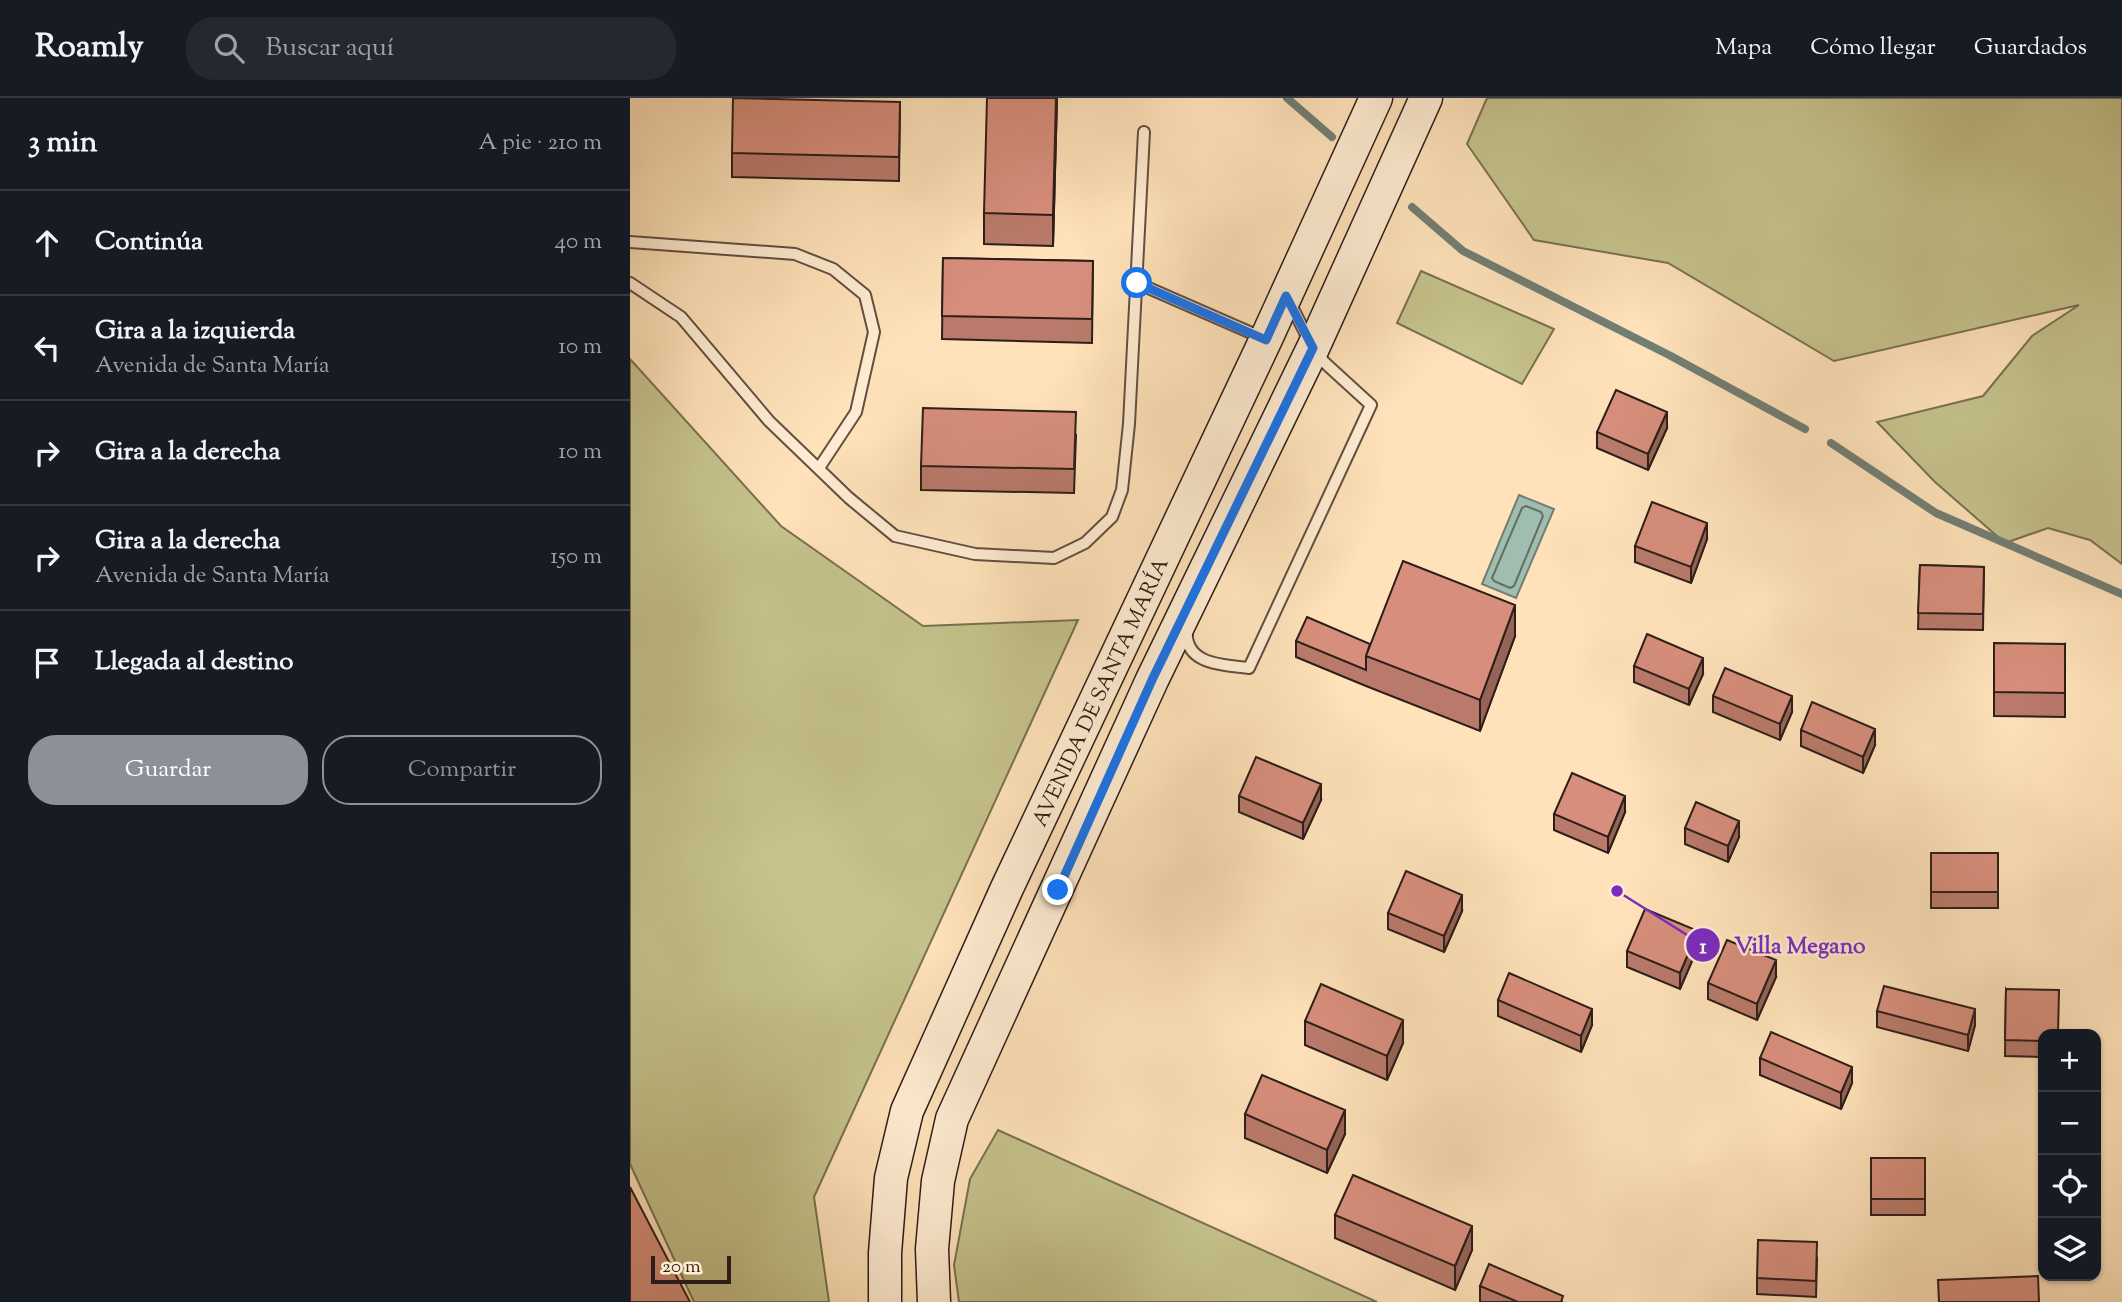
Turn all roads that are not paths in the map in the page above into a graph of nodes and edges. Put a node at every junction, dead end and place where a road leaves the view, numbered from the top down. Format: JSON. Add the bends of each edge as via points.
{"nodes":[{"id":1,"x":1376,"y":98,"type":"edge"},
{"id":2,"x":1426,"y":98,"type":"edge"},
{"id":3,"x":1144,"y":132,"type":"dead end"},
{"id":4,"x":630,"y":242,"type":"edge"},
{"id":5,"x":630,"y":283,"type":"edge"},
{"id":6,"x":1137,"y":283,"type":"junction"},
{"id":7,"x":1286,"y":296,"type":"junction"},
{"id":8,"x":1266,"y":340,"type":"junction"},
{"id":9,"x":1313,"y":348,"type":"junction"},
{"id":10,"x":819,"y":468,"type":"junction"},
{"id":11,"x":1192,"y":599,"type":"junction"},
{"id":12,"x":885,"y":1302,"type":"edge"},
{"id":13,"x":934,"y":1302,"type":"edge"}],
"edges":[{"from":1,"to":7,"type":"street","name":"AVENIDA DE SANTA MARÍA"},
{"from":2,"to":9,"type":"street","name":"AVENIDA DE SANTA MARÍA"},
{"from":3,"to":6,"type":"lane"},
{"from":4,"to":10,"type":"lane","via":[[795,254],[833,269],[865,295],[874,332],[856,412]]},
{"from":5,"to":10,"type":"lane","via":[[681,317],[769,421]]},
{"from":6,"to":8,"type":"lane"},
{"from":6,"to":10,"type":"lane","via":[[1122,490],[1112,517],[1085,543],[1054,558],[975,554],[895,536]]},
{"from":7,"to":8,"type":"street","name":"AVENIDA DE SANTA MARÍA"},
{"from":7,"to":9,"type":"lane"},
{"from":8,"to":12,"type":"street","name":"AVENIDA DE SANTA MARÍA","via":[[1012,876],[907,1111],[891,1178]]},
{"from":9,"to":11,"type":"street","name":"AVENIDA DE SANTA MARÍA"},
{"from":9,"to":11,"type":"lane","via":[[1371,405],[1249,668],[1205,662],[1193,653],[1187,635]]},
{"from":11,"to":13,"type":"street","name":"AVENIDA DE SANTA MARÍA","via":[[952,1119],[938,1181],[932,1249]]}]}
